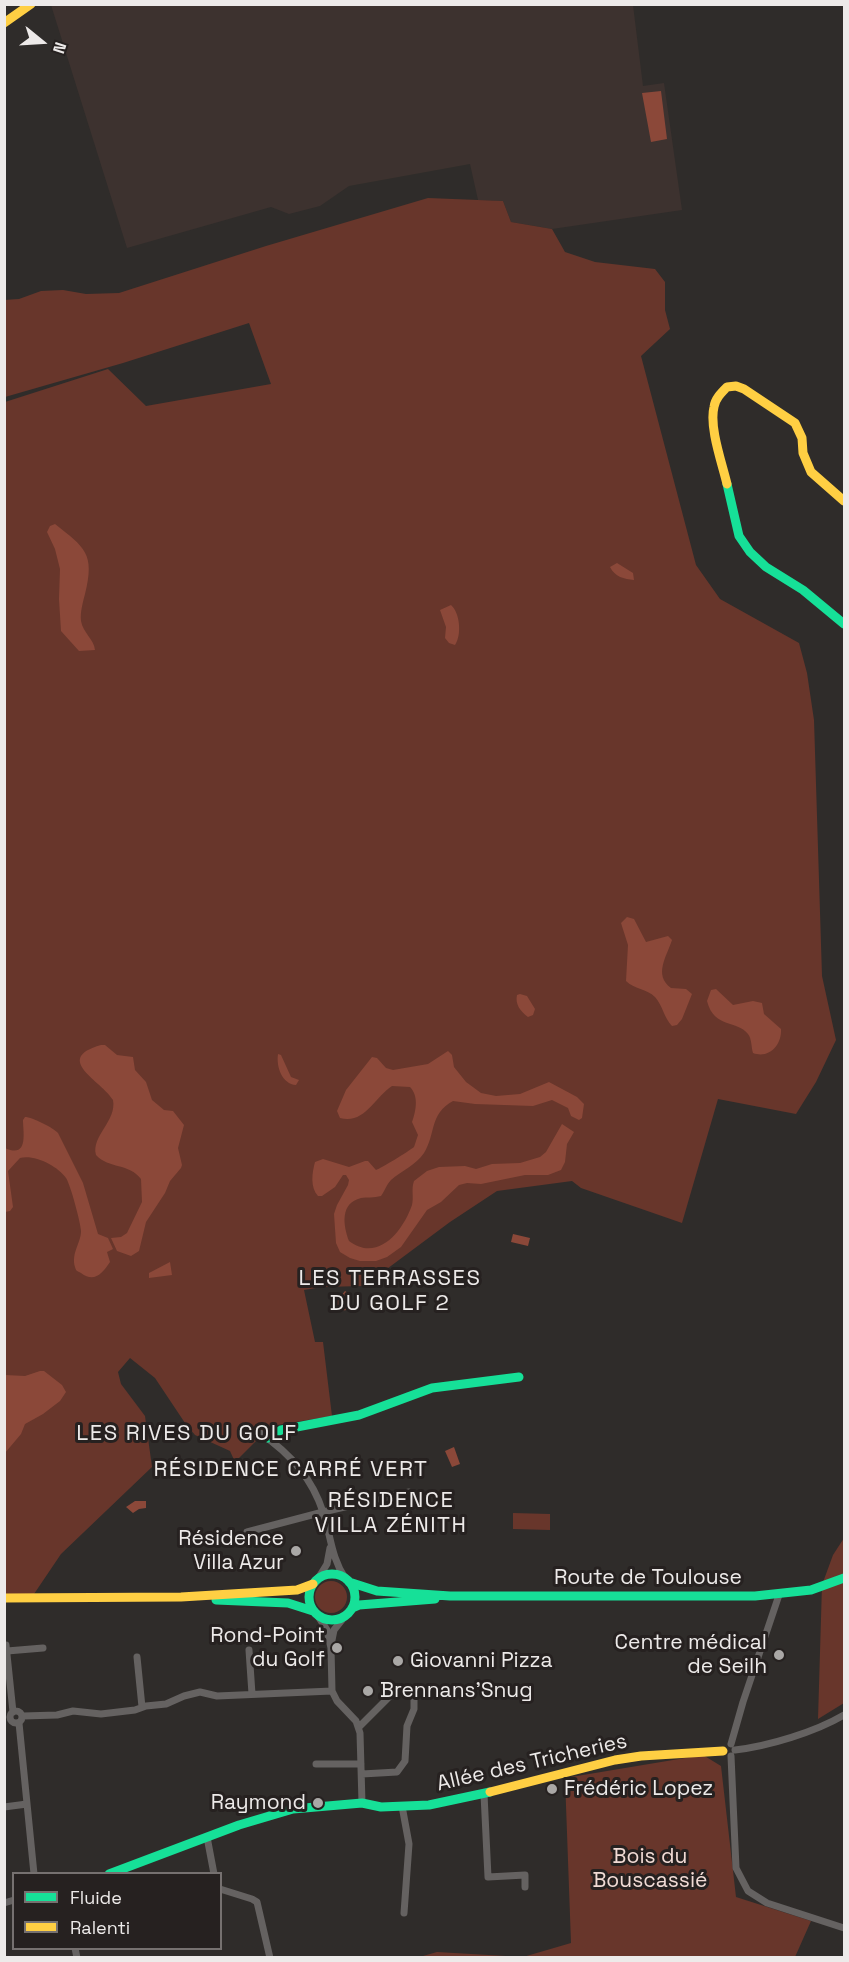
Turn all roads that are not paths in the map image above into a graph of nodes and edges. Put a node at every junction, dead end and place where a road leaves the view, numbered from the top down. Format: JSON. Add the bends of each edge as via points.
{"nodes":[{"id":1,"x":31,"y":4,"type":"edge"},
{"id":2,"x":4,"y":23,"type":"edge"},
{"id":3,"x":844,"y":501,"type":"edge"},
{"id":4,"x":844,"y":624,"type":"edge"},
{"id":5,"x":519,"y":1377,"type":"dead end"},
{"id":6,"x":264,"y":1436,"type":"joint"},
{"id":7,"x":409,"y":1492,"type":"dead end"},
{"id":8,"x":323,"y":1512,"type":"junction"},
{"id":9,"x":247,"y":1532,"type":"dead end"},
{"id":10,"x":330,"y":1542,"type":"junction"},
{"id":11,"x":844,"y":1578,"type":"edge"},
{"id":12,"x":347,"y":1580,"type":"junction"},
{"id":13,"x":316,"y":1581,"type":"junction"},
{"id":14,"x":779,"y":1595,"type":"junction"},
{"id":15,"x":450,"y":1596,"type":"junction"},
{"id":16,"x":181,"y":1597,"type":"junction"},
{"id":17,"x":4,"y":1598,"type":"edge"},
{"id":18,"x":348,"y":1612,"type":"junction"},
{"id":19,"x":316,"y":1613,"type":"junction"},
{"id":20,"x":43,"y":1648,"type":"dead end"},
{"id":21,"x":331,"y":1648,"type":"junction"},
{"id":22,"x":249,"y":1650,"type":"dead end"},
{"id":23,"x":137,"y":1657,"type":"dead end"},
{"id":24,"x":332,"y":1691,"type":"junction"},
{"id":25,"x":252,"y":1694,"type":"junction"},
{"id":26,"x":142,"y":1707,"type":"junction"},
{"id":27,"x":844,"y":1714,"type":"edge"},
{"id":28,"x":9,"y":1716,"type":"edge"},
{"id":29,"x":21,"y":1720,"type":"junction"},
{"id":30,"x":359,"y":1726,"type":"junction"},
{"id":31,"x":730,"y":1750,"type":"junction"},
{"id":32,"x":316,"y":1764,"type":"dead end"},
{"id":33,"x":361,"y":1764,"type":"junction"},
{"id":34,"x":362,"y":1774,"type":"junction"},
{"id":35,"x":484,"y":1794,"type":"junction"},
{"id":36,"x":362,"y":1803,"type":"junction"},
{"id":37,"x":27,"y":1804,"type":"junction"},
{"id":38,"x":402,"y":1806,"type":"junction"},
{"id":39,"x":4,"y":1807,"type":"edge"},
{"id":40,"x":207,"y":1837,"type":"junction"},
{"id":41,"x":34,"y":1872,"type":"edge"},
{"id":42,"x":114,"y":1872,"type":"edge"},
{"id":43,"x":214,"y":1872,"type":"edge"},
{"id":44,"x":525,"y":1887,"type":"dead end"},
{"id":45,"x":222,"y":1890,"type":"edge"},
{"id":46,"x":404,"y":1913,"type":"dead end"},
{"id":47,"x":844,"y":1928,"type":"edge"},
{"id":48,"x":270,"y":1958,"type":"edge"}],
"edges":[{"from":1,"to":2,"type":"street"},
{"from":3,"to":4,"type":"street","via":[[811,472],[795,423],[736,386],[726,387],[715,400],[712,414],[740,536],[766,567],[803,590]]},
{"from":5,"to":6,"type":"street","via":[[432,1388],[359,1415]]},
{"from":6,"to":8,"type":"street","via":[[304,1472]]},
{"from":7,"to":8,"type":"street"},
{"from":8,"to":9,"type":"street"},
{"from":8,"to":10,"type":"street"},
{"from":10,"to":12,"type":"street","via":[[335,1562]]},
{"from":10,"to":13,"type":"street","via":[[327,1564]]},
{"from":11,"to":14,"type":"street","name":"Route de Toulouse","via":[[811,1590]]},
{"from":12,"to":13,"type":"street","via":[[330,1574]]},
{"from":12,"to":15,"type":"street","name":"Route de Toulouse","via":[[377,1591]]},
{"from":12,"to":18,"type":"street","via":[[354,1592]]},
{"from":13,"to":16,"type":"street","via":[[297,1590]]},
{"from":13,"to":19,"type":"street","via":[[309,1595]]},
{"from":14,"to":15,"type":"street","name":"Route de Toulouse"},
{"from":14,"to":31,"type":"street"},
{"from":15,"to":18,"type":"street","name":"Route de Toulouse","via":[[359,1605]]},
{"from":16,"to":17,"type":"street"},
{"from":16,"to":19,"type":"street","via":[[288,1603]]},
{"from":18,"to":19,"type":"street","via":[[329,1620]]},
{"from":18,"to":21,"type":"street","via":[[334,1630]]},
{"from":19,"to":21,"type":"street","via":[[327,1630]]},
{"from":20,"to":28,"type":"street","via":[[7,1648]]},
{"from":21,"to":24,"type":"street"},
{"from":22,"to":25,"type":"street"},
{"from":23,"to":26,"type":"street"},
{"from":24,"to":25,"type":"street"},
{"from":24,"to":30,"type":"street"},
{"from":25,"to":26,"type":"street","via":[[217,1696],[200,1692]]},
{"from":26,"to":29,"type":"street","via":[[101,1714],[73,1711]]},
{"from":27,"to":31,"type":"street","via":[[761,1746]]},
{"from":28,"to":29,"type":"street","via":[[14,1723]]},
{"from":29,"to":37,"type":"street"},
{"from":30,"to":33,"type":"street"},
{"from":30,"to":34,"type":"street","via":[[395,1691],[410,1688],[414,1692],[401,1768],[397,1772]]},
{"from":31,"to":35,"type":"street","name":"Allée des Tricheries","via":[[615,1760]]},
{"from":31,"to":47,"type":"street","via":[[736,1869],[748,1892],[767,1903]]},
{"from":32,"to":33,"type":"street"},
{"from":33,"to":34,"type":"street"},
{"from":34,"to":36,"type":"street"},
{"from":35,"to":38,"type":"street","name":"Allée des Tricheries"},
{"from":35,"to":44,"type":"street","via":[[488,1877],[525,1875]]},
{"from":36,"to":38,"type":"street","name":"Allée des Tricheries"},
{"from":36,"to":40,"type":"street","name":"Allée des Tricheries","via":[[293,1809]]},
{"from":37,"to":39,"type":"street"},
{"from":37,"to":41,"type":"street"},
{"from":38,"to":46,"type":"street","via":[[409,1844]]},
{"from":40,"to":42,"type":"street","name":"Allée des Tricheries"},
{"from":40,"to":43,"type":"street"},
{"from":45,"to":48,"type":"street","via":[[257,1902]]}]}
